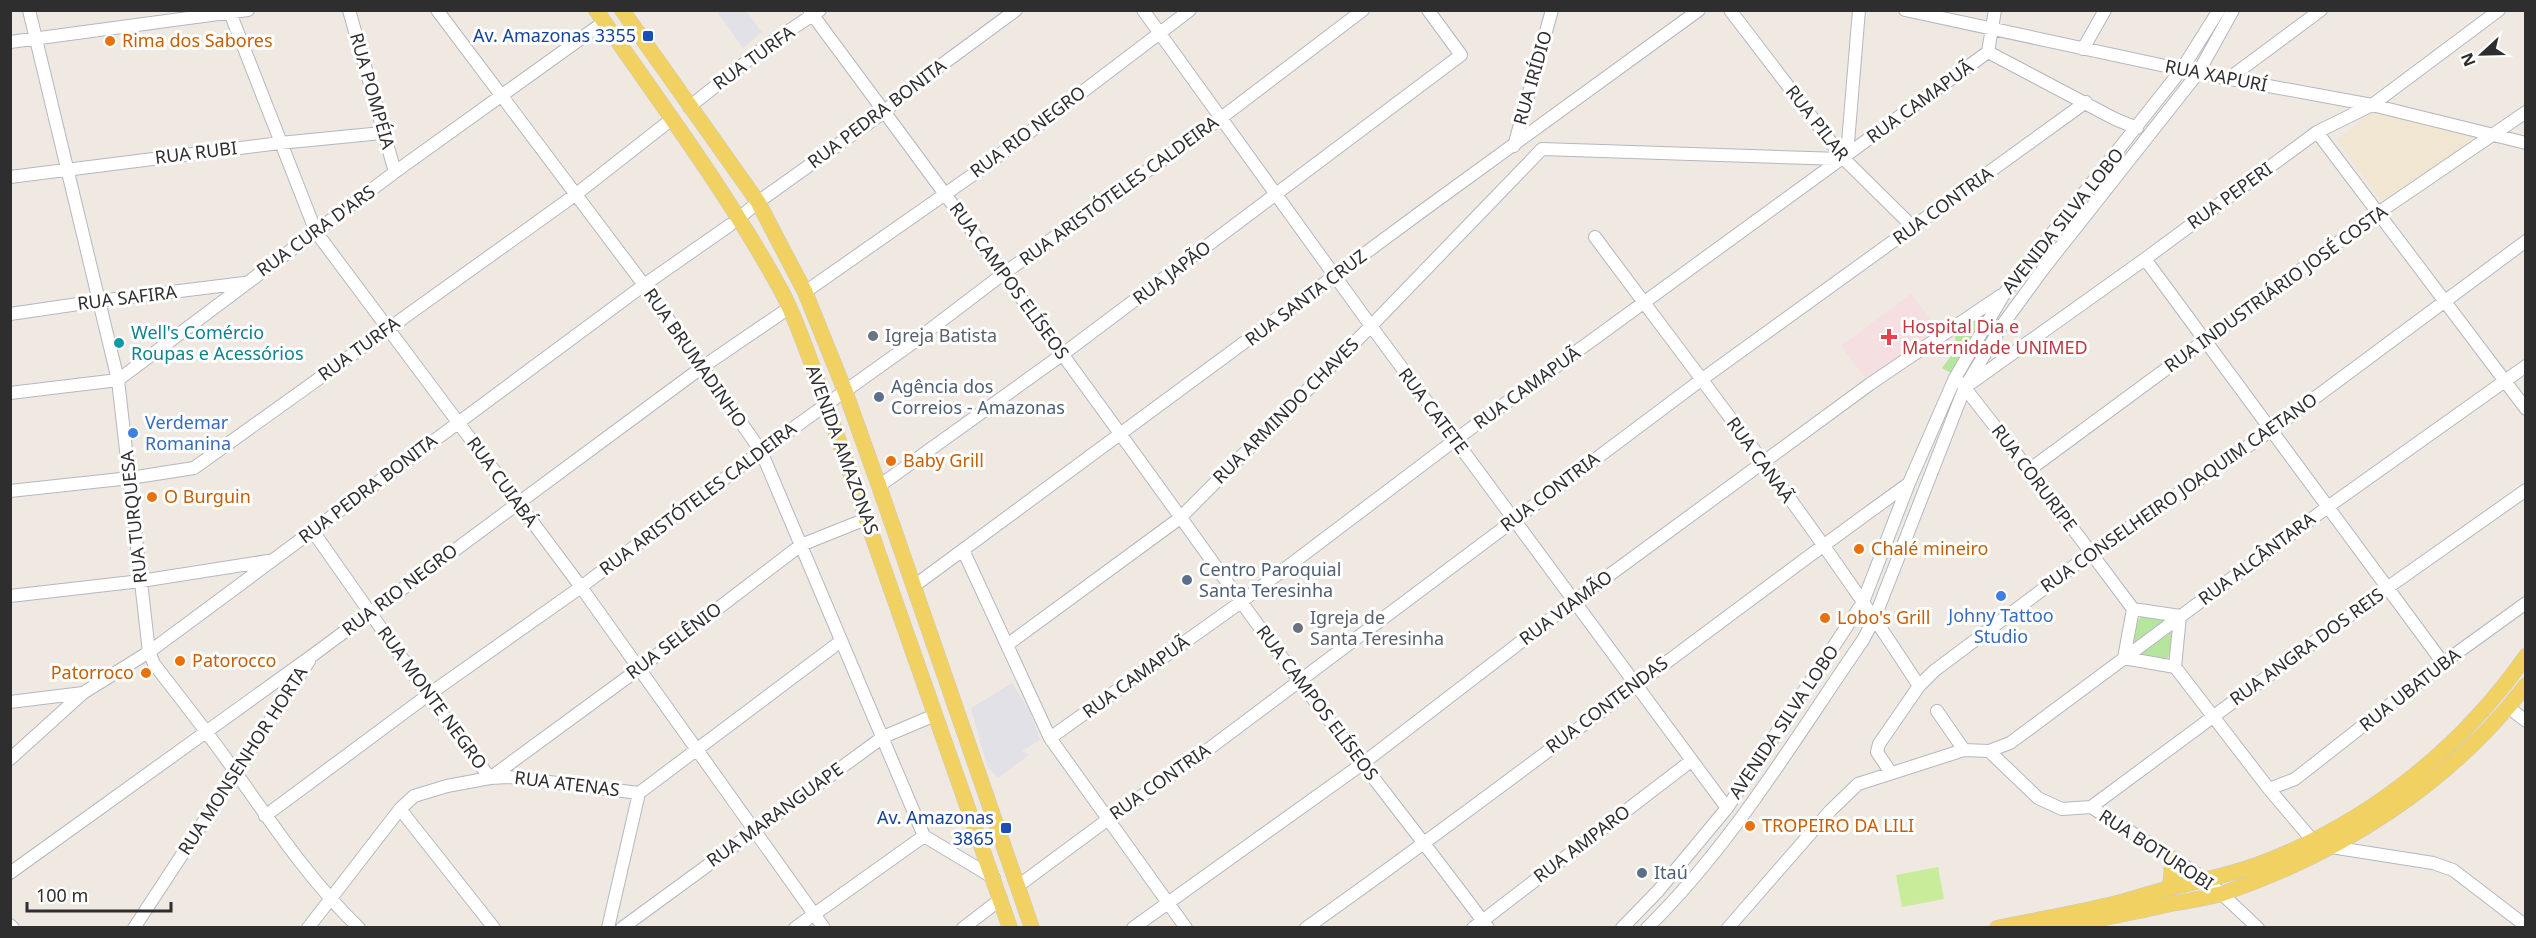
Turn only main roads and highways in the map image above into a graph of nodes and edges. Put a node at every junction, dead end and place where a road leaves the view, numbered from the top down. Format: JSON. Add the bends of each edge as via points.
{"nodes":[{"id":1,"x":622,"y":10,"type":"edge"},
{"id":2,"x":600,"y":16,"type":"edge"},
{"id":3,"x":2526,"y":656,"type":"edge"},
{"id":4,"x":2526,"y":685,"type":"edge"},
{"id":5,"x":2172,"y":858,"type":"road end"},
{"id":6,"x":2168,"y":889,"type":"junction"},
{"id":7,"x":2114,"y":922,"type":"edge"},
{"id":8,"x":1010,"y":927,"type":"edge"},
{"id":9,"x":1032,"y":927,"type":"edge"},
{"id":10,"x":1997,"y":927,"type":"edge"},
{"id":11,"x":2055,"y":927,"type":"edge"}],
"edges":[{"from":1,"to":9,"type":"main road","name":"AVENIDA AMAZONAS","via":[[758,202],[805,292],[879,486]]},
{"from":2,"to":8,"type":"main road","name":"AVENIDA AMAZONAS","via":[[672,119],[789,308]]},
{"from":3,"to":6,"type":"main road","via":[[2498,695],[2449,745],[2363,814],[2269,860]]},
{"from":4,"to":7,"type":"main road","via":[[2457,761],[2406,801],[2331,847],[2222,893]]},
{"from":5,"to":6,"type":"main road"},
{"from":6,"to":10,"type":"main road"},
{"from":7,"to":11,"type":"main road"}]}
